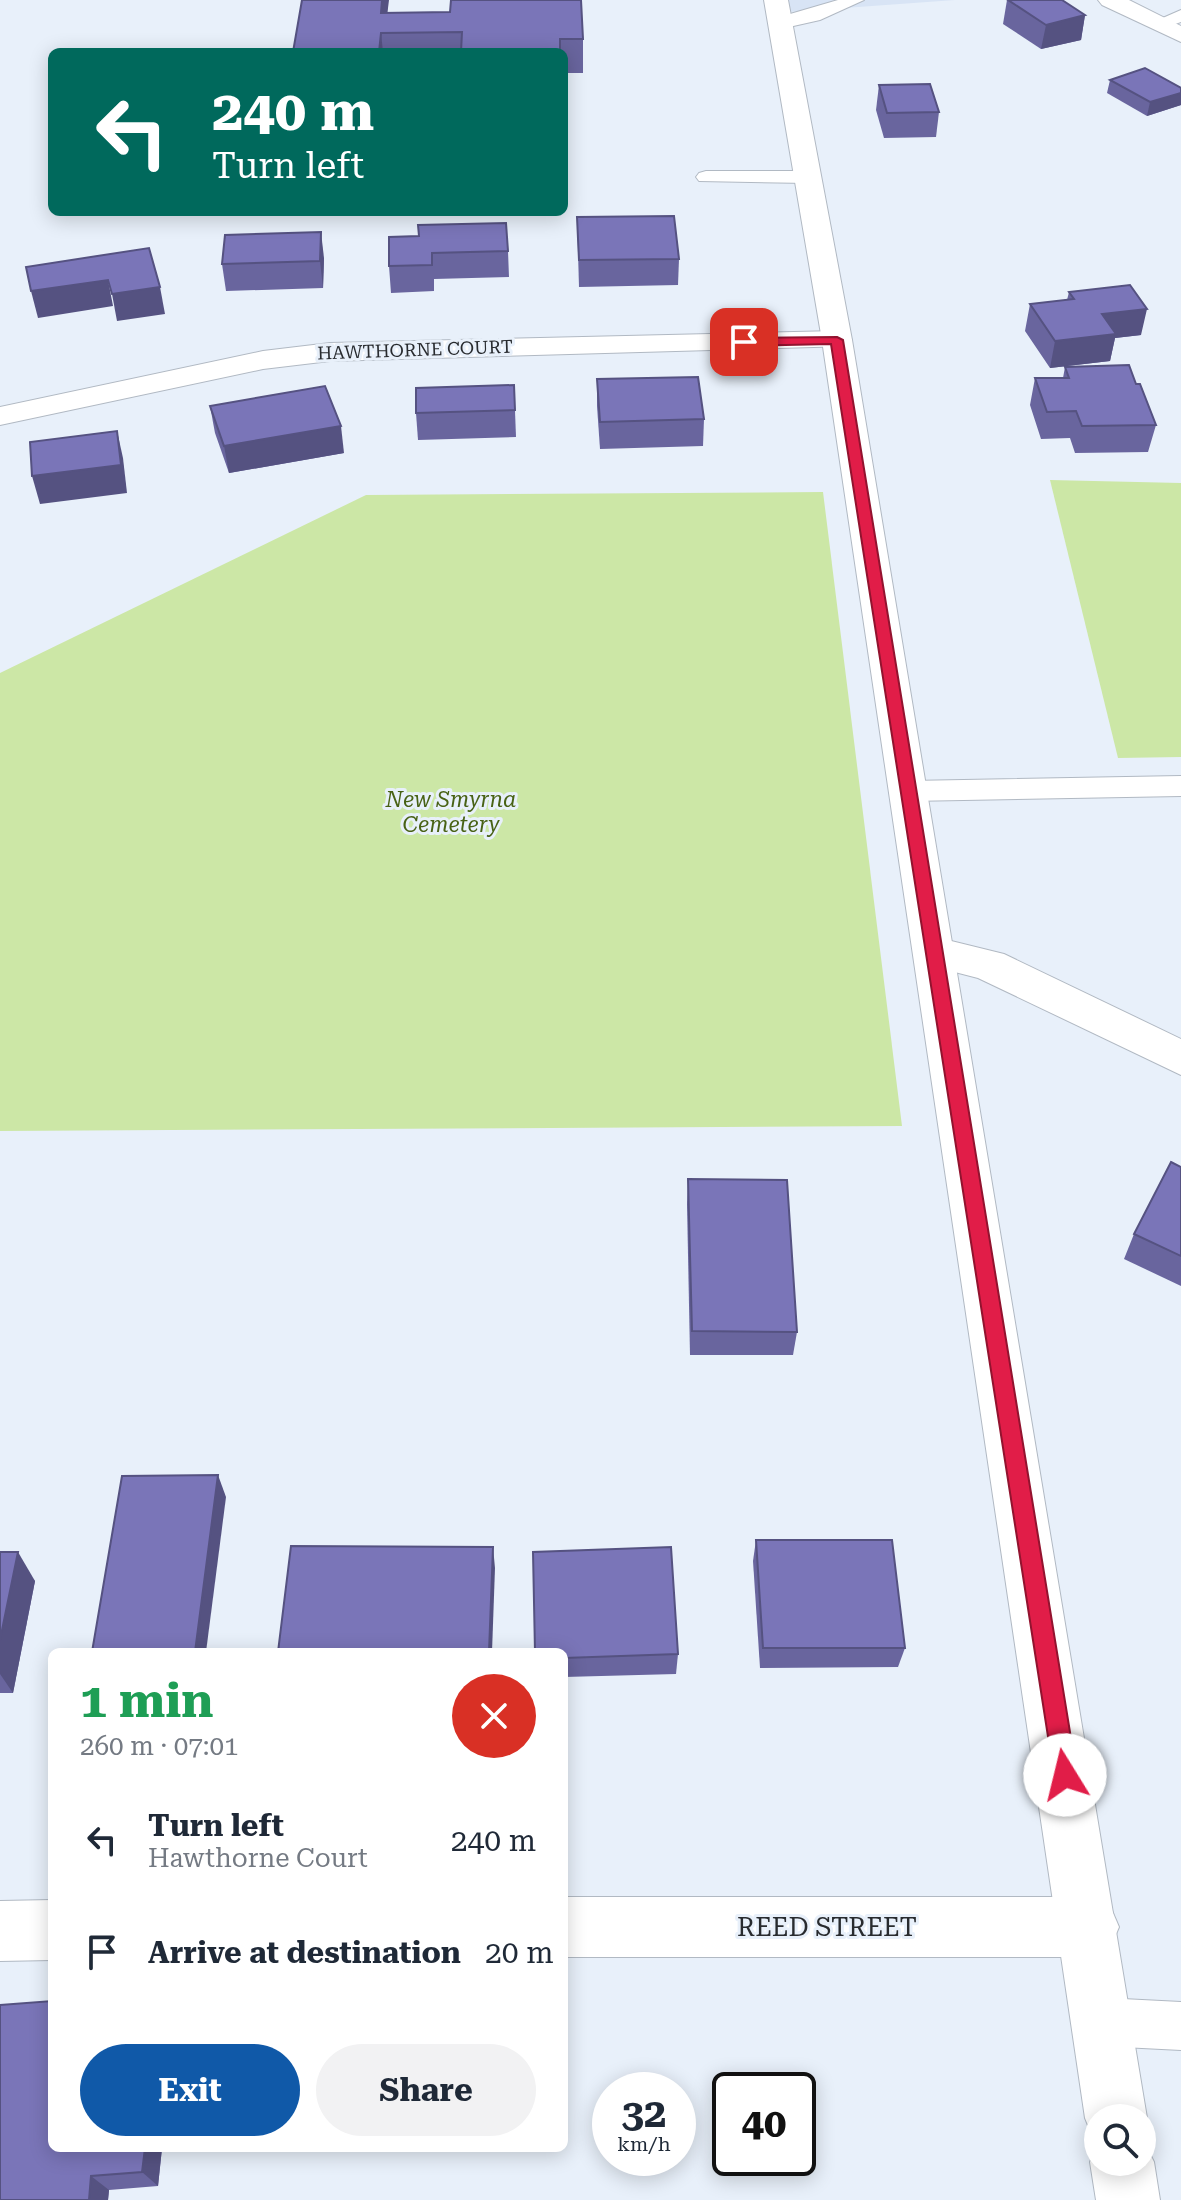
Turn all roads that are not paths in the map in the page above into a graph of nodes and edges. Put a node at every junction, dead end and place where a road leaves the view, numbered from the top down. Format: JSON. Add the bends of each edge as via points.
{"nodes":[{"id":1,"x":855,"y":0,"type":"edge"},
{"id":2,"x":1110,"y":0,"type":"edge"},
{"id":3,"x":778,"y":11,"type":"edge"},
{"id":4,"x":1170,"y":20,"type":"edge"},
{"id":5,"x":1181,"y":35,"type":"edge"},
{"id":6,"x":706,"y":177,"type":"dead end"},
{"id":7,"x":808,"y":177,"type":"junction"},
{"id":8,"x":837,"y":340,"type":"junction"},
{"id":9,"x":0,"y":416,"type":"edge"},
{"id":10,"x":1181,"y":786,"type":"edge"},
{"id":11,"x":909,"y":791,"type":"junction"},
{"id":12,"x":935,"y":952,"type":"junction"},
{"id":13,"x":1181,"y":1058,"type":"edge"},
{"id":14,"x":568,"y":1927,"type":"edge"},
{"id":15,"x":1089,"y":1927,"type":"junction"},
{"id":16,"x":48,"y":1930,"type":"edge"},
{"id":17,"x":0,"y":1931,"type":"edge"},
{"id":18,"x":1103,"y":2022,"type":"junction"},
{"id":19,"x":1181,"y":2026,"type":"edge"},
{"id":20,"x":1114,"y":2104,"type":"edge"},
{"id":21,"x":1124,"y":2176,"type":"edge"},
{"id":22,"x":1128,"y":2200,"type":"edge"}],
"edges":[{"from":1,"to":3,"type":"lane","via":[[813,16]]},
{"from":2,"to":4,"type":"street"},
{"from":3,"to":7,"type":"street"},
{"from":4,"to":5,"type":"street"},
{"from":6,"to":7,"type":"lane"},
{"from":7,"to":8,"type":"street"},
{"from":8,"to":9,"type":"street","name":"HAWTHORNE COURT","via":[[330,352],[263,360]]},
{"from":8,"to":11,"type":"street"},
{"from":10,"to":11,"type":"lane"},
{"from":11,"to":12,"type":"street"},
{"from":12,"to":13,"type":"street","via":[[989,965]]},
{"from":12,"to":15,"type":"street"},
{"from":14,"to":15,"type":"street","name":"REED STREET"},
{"from":15,"to":18,"type":"street"},
{"from":16,"to":17,"type":"street"},
{"from":18,"to":19,"type":"lane"},
{"from":18,"to":20,"type":"street"},
{"from":21,"to":22,"type":"street"}]}
